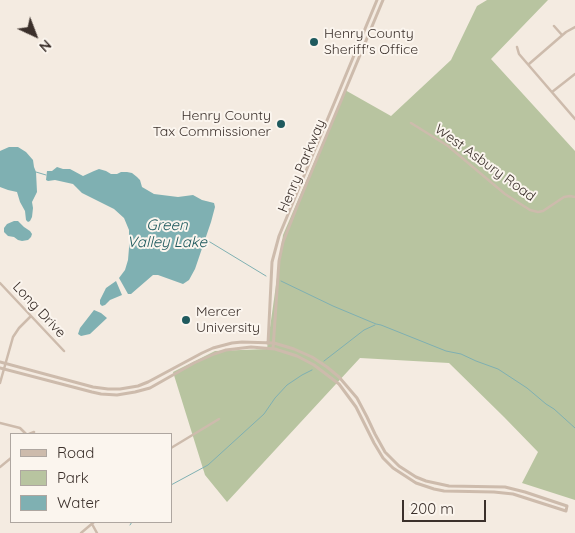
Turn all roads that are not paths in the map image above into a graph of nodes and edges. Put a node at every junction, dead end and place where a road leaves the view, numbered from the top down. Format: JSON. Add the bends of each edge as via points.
{"nodes":[{"id":1,"x":377,"y":0,"type":"edge"},
{"id":2,"x":383,"y":0,"type":"edge"},
{"id":3,"x":554,"y":26,"type":"dead end"},
{"id":4,"x":575,"y":27,"type":"edge"},
{"id":5,"x":562,"y":35,"type":"junction"},
{"id":6,"x":517,"y":47,"type":"dead end"},
{"id":7,"x":528,"y":64,"type":"junction"},
{"id":8,"x":575,"y":74,"type":"edge"},
{"id":9,"x":552,"y":92,"type":"junction"},
{"id":10,"x":575,"y":119,"type":"edge"},
{"id":11,"x":411,"y":123,"type":"dead end"},
{"id":12,"x":575,"y":197,"type":"edge"},
{"id":13,"x":0,"y":283,"type":"edge"},
{"id":14,"x":31,"y":316,"type":"junction"},
{"id":15,"x":268,"y":343,"type":"junction"},
{"id":16,"x":274,"y":343,"type":"junction"},
{"id":17,"x":268,"y":348,"type":"junction"},
{"id":18,"x":273,"y":349,"type":"junction"},
{"id":19,"x":64,"y":351,"type":"dead end"},
{"id":20,"x":0,"y":362,"type":"edge"},
{"id":21,"x":5,"y":363,"type":"junction"},
{"id":22,"x":2,"y":368,"type":"edge"},
{"id":23,"x":0,"y":383,"type":"edge"},
{"id":24,"x":219,"y":419,"type":"dead end"},
{"id":25,"x":0,"y":423,"type":"edge"},
{"id":26,"x":34,"y":432,"type":"dead end"},
{"id":27,"x":26,"y":433,"type":"edge"},
{"id":28,"x":30,"y":433,"type":"edge"},
{"id":29,"x":172,"y":447,"type":"edge"},
{"id":30,"x":10,"y":459,"type":"edge"},
{"id":31,"x":0,"y":467,"type":"edge"},
{"id":32,"x":93,"y":523,"type":"edge"},
{"id":33,"x":81,"y":533,"type":"edge"},
{"id":34,"x":97,"y":533,"type":"edge"}],
"edges":[{"from":1,"to":15,"type":"street","name":"Henry Parkway","via":[[279,236],[272,262]]},
{"from":2,"to":16,"type":"street","name":"Henry Parkway","via":[[283,242],[278,268]]},
{"from":3,"to":5,"type":"street"},
{"from":4,"to":5,"type":"street"},
{"from":5,"to":7,"type":"street"},
{"from":6,"to":7,"type":"street"},
{"from":7,"to":9,"type":"street"},
{"from":8,"to":9,"type":"street"},
{"from":9,"to":10,"type":"street"},
{"from":11,"to":12,"type":"street","name":"West Asbury Road","via":[[448,146],[505,194],[530,210],[544,211],[564,198]]},
{"from":13,"to":14,"type":"street","name":"Long Drive"},
{"from":14,"to":19,"type":"street","name":"Long Drive"},
{"from":14,"to":21,"type":"street","via":[[13,337]]},
{"from":15,"to":16,"type":"street"},
{"from":15,"to":17,"type":"street","name":"Henry Parkway"},
{"from":15,"to":21,"type":"street","via":[[237,343],[213,348],[148,382],[120,389],[93,387]]},
{"from":16,"to":18,"type":"street","name":"Henry Parkway"},
{"from":16,"to":18,"type":"street","via":[[312,357],[339,377],[357,398],[385,452],[416,477],[444,485],[506,487],[567,506],[566,511],[513,494],[444,491],[408,479],[380,454],[356,407],[339,384],[314,365]]},
{"from":17,"to":18,"type":"street"},
{"from":17,"to":22,"type":"street","via":[[226,350],[194,363],[150,388],[117,394],[92,392]]},
{"from":20,"to":21,"type":"street"},
{"from":21,"to":22,"type":"street"},
{"from":22,"to":23,"type":"street"},
{"from":24,"to":29,"type":"street"},
{"from":25,"to":27,"type":"street","via":[[20,428]]},
{"from":26,"to":28,"type":"street"},
{"from":30,"to":31,"type":"street"},
{"from":32,"to":33,"type":"street"},
{"from":32,"to":34,"type":"street"}]}
